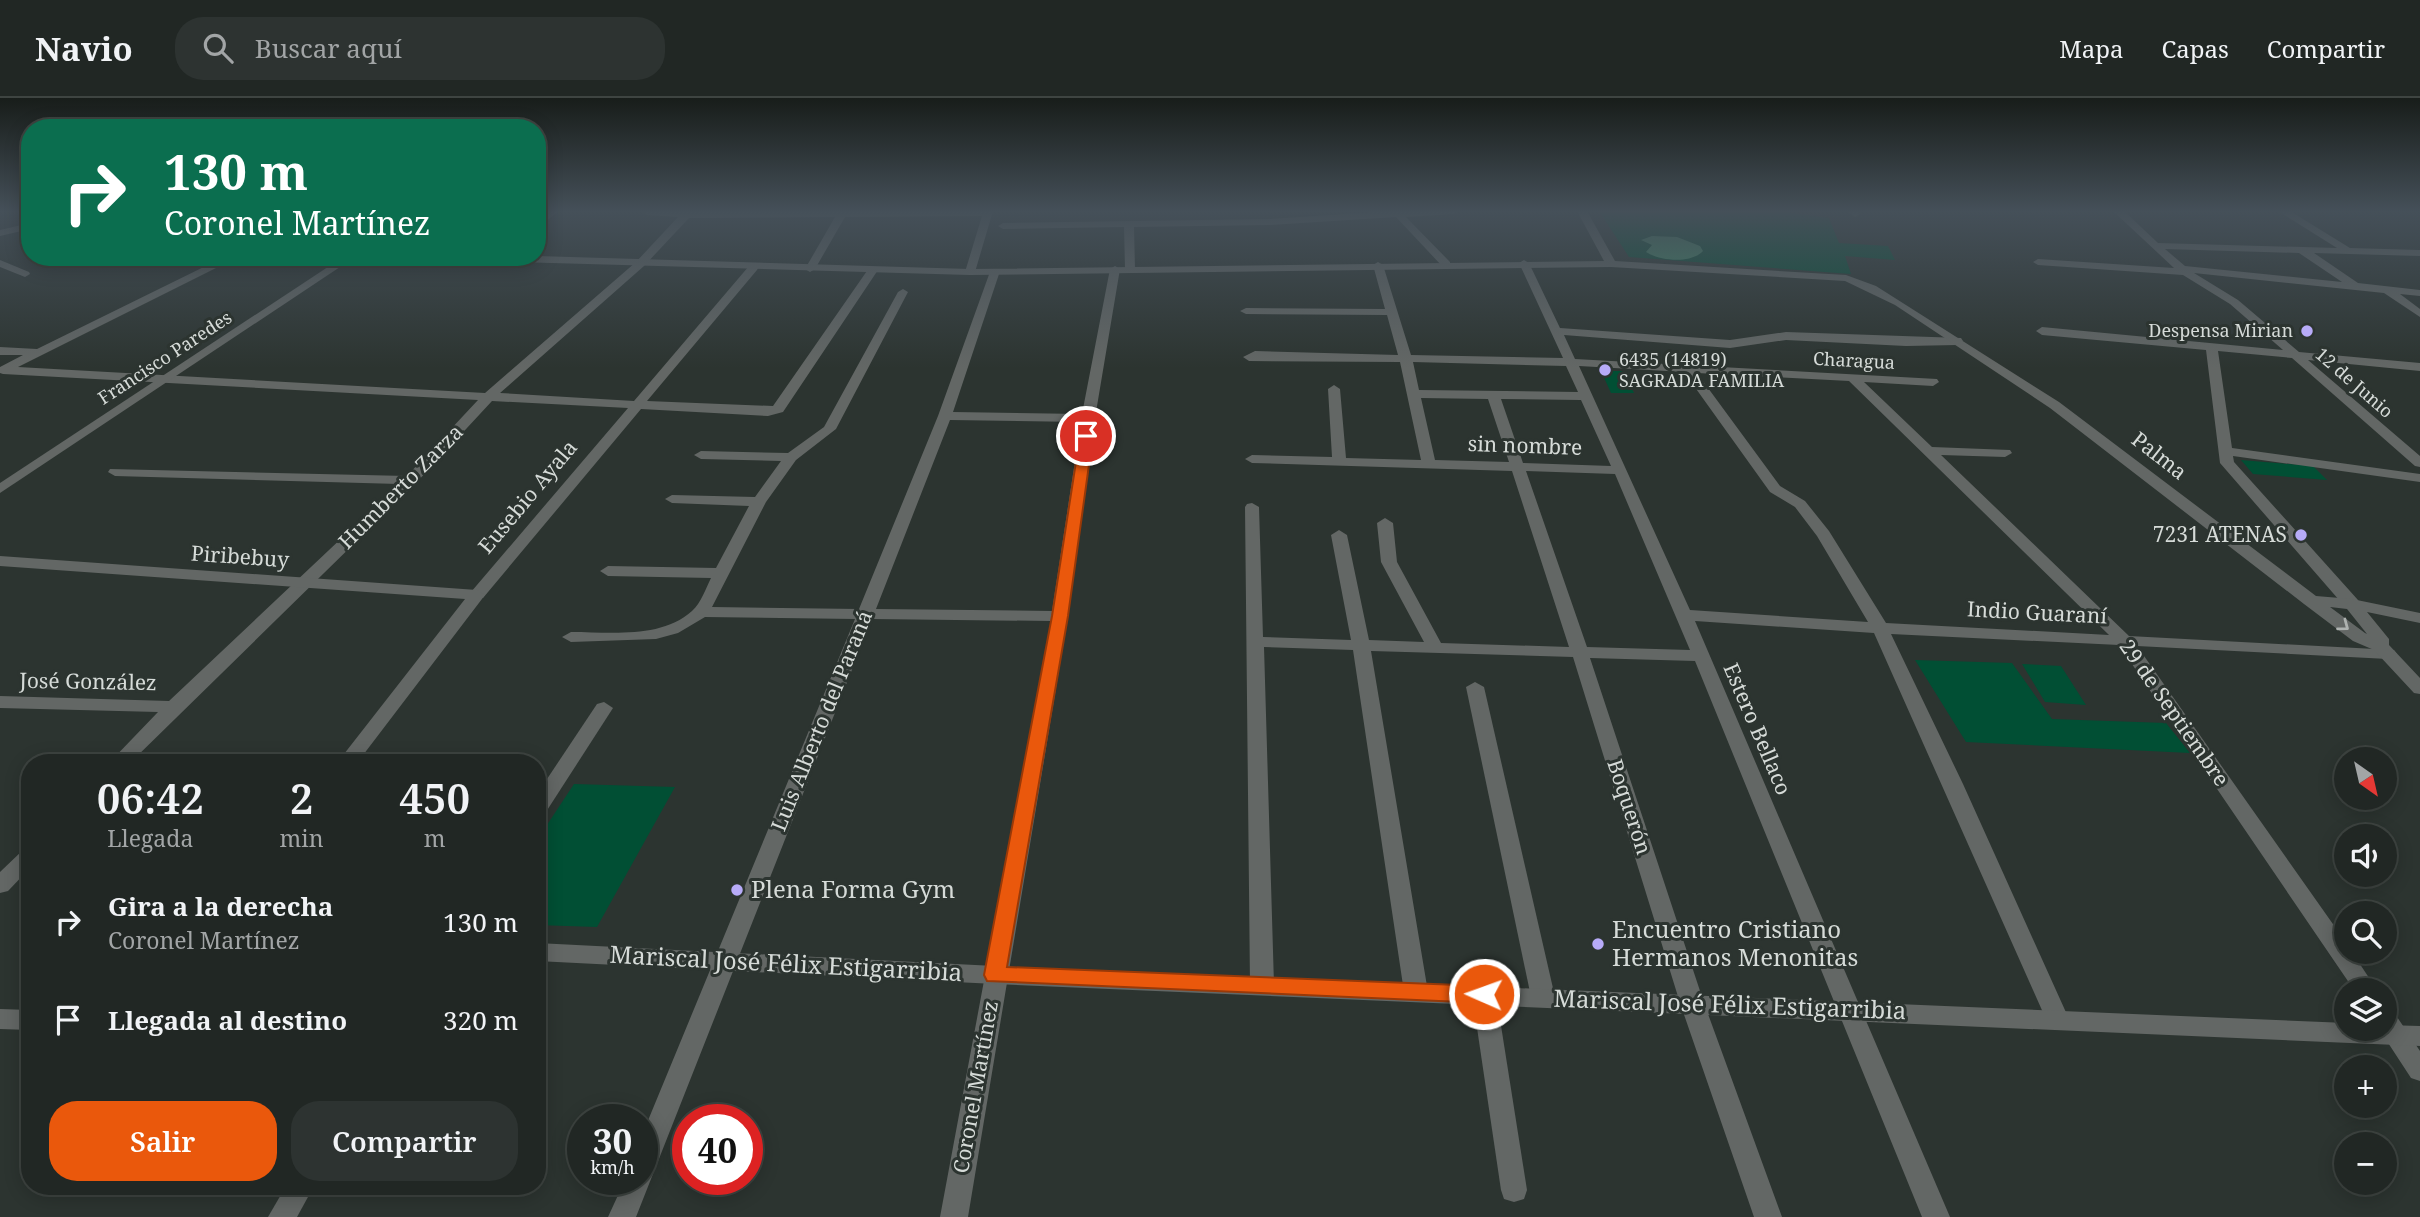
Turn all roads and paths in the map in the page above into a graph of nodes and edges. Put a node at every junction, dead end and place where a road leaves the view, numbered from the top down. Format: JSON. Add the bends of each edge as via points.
{"nodes":[{"id":1,"x":0,"y":263,"type":"edge"},
{"id":2,"x":622,"y":263,"type":"edge"},
{"id":3,"x":813,"y":263,"type":"edge"},
{"id":4,"x":973,"y":263,"type":"edge"},
{"id":5,"x":1130,"y":263,"type":"edge"},
{"id":6,"x":1507,"y":263,"type":"edge"},
{"id":7,"x":1524,"y":263,"type":"edge"},
{"id":8,"x":1543,"y":263,"type":"edge"},
{"id":9,"x":2058,"y":263,"type":"edge"},
{"id":10,"x":2177,"y":263,"type":"edge"},
{"id":11,"x":2322,"y":263,"type":"edge"},
{"id":12,"x":640,"y":264,"type":"junction"},
{"id":13,"x":1446,"y":264,"type":"joint"},
{"id":14,"x":1611,"y":264,"type":"joint"},
{"id":15,"x":1378,"y":265,"type":"junction"},
{"id":16,"x":215,"y":266,"type":"edge"},
{"id":17,"x":336,"y":266,"type":"edge"},
{"id":18,"x":753,"y":268,"type":"junction"},
{"id":19,"x":810,"y":269,"type":"junction"},
{"id":20,"x":1130,"y":269,"type":"junction"},
{"id":21,"x":873,"y":270,"type":"junction"},
{"id":22,"x":1115,"y":270,"type":"junction"},
{"id":23,"x":995,"y":271,"type":"junction"},
{"id":24,"x":2187,"y":271,"type":"junction"},
{"id":25,"x":2207,"y":271,"type":"junction"},
{"id":26,"x":970,"y":272,"type":"junction"},
{"id":27,"x":25,"y":274,"type":"dead end"},
{"id":28,"x":2356,"y":286,"type":"junction"},
{"id":29,"x":2386,"y":289,"type":"junction"},
{"id":30,"x":903,"y":292,"type":"dead end"},
{"id":31,"x":2420,"y":293,"type":"edge"},
{"id":32,"x":2234,"y":302,"type":"junction"},
{"id":33,"x":1246,"y":311,"type":"dead end"},
{"id":34,"x":1391,"y":312,"type":"junction"},
{"id":35,"x":2420,"y":314,"type":"edge"},
{"id":36,"x":1557,"y":331,"type":"junction"},
{"id":37,"x":2042,"y":331,"type":"dead end"},
{"id":38,"x":1957,"y":341,"type":"junction"},
{"id":39,"x":2211,"y":346,"type":"junction"},
{"id":40,"x":0,"y":351,"type":"edge"},
{"id":41,"x":37,"y":353,"type":"junction"},
{"id":42,"x":2294,"y":355,"type":"junction"},
{"id":43,"x":1249,"y":357,"type":"dead end"},
{"id":44,"x":1406,"y":360,"type":"junction"},
{"id":45,"x":1571,"y":362,"type":"junction"},
{"id":46,"x":2420,"y":367,"type":"edge"},
{"id":47,"x":1,"y":370,"type":"edge"},
{"id":48,"x":1689,"y":370,"type":"junction"},
{"id":49,"x":165,"y":379,"type":"junction"},
{"id":50,"x":1854,"y":379,"type":"junction"},
{"id":51,"x":1933,"y":382,"type":"dead end"},
{"id":52,"x":1334,"y":389,"type":"dead end"},
{"id":53,"x":1412,"y":394,"type":"junction"},
{"id":54,"x":1493,"y":396,"type":"junction"},
{"id":55,"x":1587,"y":396,"type":"junction"},
{"id":56,"x":488,"y":397,"type":"junction"},
{"id":57,"x":634,"y":406,"type":"junction"},
{"id":58,"x":945,"y":416,"type":"junction"},
{"id":59,"x":1088,"y":418,"type":"junction"},
{"id":60,"x":1931,"y":451,"type":"junction"},
{"id":61,"x":2224,"y":451,"type":"junction"},
{"id":62,"x":2005,"y":453,"type":"dead end"},
{"id":63,"x":701,"y":455,"type":"dead end"},
{"id":64,"x":791,"y":457,"type":"junction"},
{"id":65,"x":1252,"y":459,"type":"dead end"},
{"id":66,"x":1339,"y":462,"type":"junction"},
{"id":67,"x":2420,"y":463,"type":"edge"},
{"id":68,"x":1429,"y":464,"type":"junction"},
{"id":69,"x":1516,"y":467,"type":"junction"},
{"id":70,"x":1619,"y":470,"type":"junction"},
{"id":71,"x":115,"y":472,"type":"dead end"},
{"id":72,"x":2420,"y":478,"type":"edge"},
{"id":73,"x":411,"y":480,"type":"junction"},
{"id":74,"x":0,"y":489,"type":"edge"},
{"id":75,"x":672,"y":499,"type":"dead end"},
{"id":76,"x":759,"y":502,"type":"junction"},
{"id":77,"x":1252,"y":507,"type":"dead end"},
{"id":78,"x":1385,"y":523,"type":"dead end"},
{"id":79,"x":1339,"y":535,"type":"dead end"},
{"id":80,"x":0,"y":561,"type":"edge"},
{"id":81,"x":608,"y":571,"type":"dead end"},
{"id":82,"x":721,"y":573,"type":"junction"},
{"id":83,"x":303,"y":582,"type":"junction"},
{"id":84,"x":477,"y":595,"type":"junction"},
{"id":85,"x":2310,"y":601,"type":"junction"},
{"id":86,"x":2352,"y":604,"type":"junction"},
{"id":87,"x":701,"y":612,"type":"junction"},
{"id":88,"x":864,"y":615,"type":"junction"},
{"id":89,"x":1684,"y":615,"type":"junction"},
{"id":90,"x":1060,"y":616,"type":"junction"},
{"id":91,"x":2420,"y":618,"type":"edge"},
{"id":92,"x":1880,"y":628,"type":"junction"},
{"id":93,"x":571,"y":637,"type":"dead end"},
{"id":94,"x":2124,"y":640,"type":"junction"},
{"id":95,"x":1255,"y":642,"type":"junction"},
{"id":96,"x":1361,"y":645,"type":"junction"},
{"id":97,"x":1435,"y":647,"type":"junction"},
{"id":98,"x":2384,"y":650,"type":"junction"},
{"id":99,"x":1580,"y":653,"type":"junction"},
{"id":100,"x":1702,"y":656,"type":"junction"},
{"id":101,"x":1475,"y":687,"type":"dead end"},
{"id":102,"x":2420,"y":689,"type":"edge"},
{"id":103,"x":0,"y":702,"type":"edge"},
{"id":104,"x":174,"y":707,"type":"junction"},
{"id":105,"x":604,"y":708,"type":"dead end"},
{"id":106,"x":128,"y":754,"type":"edge"},
{"id":107,"x":354,"y":754,"type":"edge"},
{"id":108,"x":546,"y":796,"type":"edge"},
{"id":109,"x":21,"y":863,"type":"edge"},
{"id":110,"x":4,"y":878,"type":"edge"},
{"id":111,"x":546,"y":952,"type":"edge"},
{"id":112,"x":727,"y":962,"type":"junction"},
{"id":113,"x":995,"y":975,"type":"junction"},
{"id":114,"x":2358,"y":978,"type":"edge"},
{"id":115,"x":1262,"y":985,"type":"junction"},
{"id":116,"x":1416,"y":992,"type":"junction"},
{"id":117,"x":1484,"y":994,"type":"junction"},
{"id":118,"x":1543,"y":997,"type":"junction"},
{"id":119,"x":1692,"y":1003,"type":"junction"},
{"id":120,"x":1850,"y":1010,"type":"junction"},
{"id":121,"x":0,"y":1019,"type":"edge"},
{"id":122,"x":2057,"y":1019,"type":"junction"},
{"id":123,"x":21,"y":1020,"type":"edge"},
{"id":124,"x":2401,"y":1029,"type":"edge"},
{"id":125,"x":2420,"y":1072,"type":"edge"},
{"id":126,"x":658,"y":1129,"type":"edge"},
{"id":127,"x":1514,"y":1190,"type":"dead end"},
{"id":128,"x":295,"y":1195,"type":"edge"},
{"id":129,"x":632,"y":1195,"type":"edge"},
{"id":130,"x":282,"y":1217,"type":"edge"},
{"id":131,"x":622,"y":1217,"type":"edge"},
{"id":132,"x":954,"y":1217,"type":"edge"},
{"id":133,"x":1768,"y":1217,"type":"edge"},
{"id":134,"x":1936,"y":1217,"type":"edge"}],
"edges":[{"from":1,"to":27,"type":"street"},
{"from":2,"to":12,"type":"street"},
{"from":3,"to":19,"type":"street"},
{"from":4,"to":26,"type":"street"},
{"from":5,"to":20,"type":"street"},
{"from":6,"to":13,"type":"street"},
{"from":7,"to":36,"type":"street","name":"Estero Bellaco"},
{"from":8,"to":14,"type":"street"},
{"from":9,"to":24,"type":"street"},
{"from":10,"to":24,"type":"street","name":"12 de Junio"},
{"from":11,"to":28,"type":"street"},
{"from":12,"to":18,"type":"street"},
{"from":12,"to":56,"type":"street","name":"Humberto Zarza"},
{"from":13,"to":15,"type":"street"},
{"from":14,"to":38,"type":"street","name":"Palma","via":[[1854,280]]},
{"from":15,"to":20,"type":"street"},
{"from":15,"to":34,"type":"street"},
{"from":16,"to":41,"type":"street"},
{"from":17,"to":49,"type":"street","name":"Francisco Paredes"},
{"from":18,"to":19,"type":"street"},
{"from":18,"to":57,"type":"street","name":"Eusebio Ayala"},
{"from":19,"to":21,"type":"street"},
{"from":20,"to":22,"type":"street"},
{"from":21,"to":26,"type":"street"},
{"from":21,"to":57,"type":"street","via":[[778,409]]},
{"from":22,"to":23,"type":"street"},
{"from":22,"to":59,"type":"street","name":"Coronel Martínez"},
{"from":23,"to":26,"type":"street"},
{"from":23,"to":58,"type":"street","name":"Luis Alberto del Paraná"},
{"from":24,"to":25,"type":"street"},
{"from":24,"to":32,"type":"street","name":"12 de Junio"},
{"from":25,"to":28,"type":"street"},
{"from":25,"to":32,"type":"street","name":"12 de Junio"},
{"from":28,"to":29,"type":"street"},
{"from":29,"to":31,"type":"street"},
{"from":29,"to":35,"type":"street"},
{"from":30,"to":64,"type":"street","via":[[829,429]]},
{"from":32,"to":42,"type":"street","name":"12 de Junio"},
{"from":33,"to":34,"type":"street"},
{"from":34,"to":44,"type":"street"},
{"from":36,"to":38,"type":"street","via":[[1730,344],[1786,336]]},
{"from":36,"to":45,"type":"street","name":"Estero Bellaco"},
{"from":37,"to":39,"type":"street"},
{"from":38,"to":85,"type":"street","name":"Palma","via":[[2070,416]]},
{"from":39,"to":42,"type":"street"},
{"from":39,"to":61,"type":"street"},
{"from":40,"to":41,"type":"street"},
{"from":41,"to":47,"type":"street"},
{"from":42,"to":46,"type":"street"},
{"from":42,"to":67,"type":"street","name":"12 de Junio"},
{"from":43,"to":44,"type":"street","name":"Charagua"},
{"from":44,"to":45,"type":"street","name":"Charagua"},
{"from":44,"to":53,"type":"street"},
{"from":45,"to":48,"type":"street","name":"Charagua"},
{"from":45,"to":55,"type":"street","name":"Estero Bellaco"},
{"from":47,"to":49,"type":"street"},
{"from":48,"to":50,"type":"street","name":"Charagua"},
{"from":48,"to":92,"type":"street","via":[[1775,489],[1800,504],[1824,534]]},
{"from":49,"to":56,"type":"street"},
{"from":49,"to":74,"type":"street","name":"Francisco Paredes"},
{"from":50,"to":51,"type":"street","name":"Charagua"},
{"from":50,"to":60,"type":"street","name":"29 de Septiembre"},
{"from":52,"to":66,"type":"street"},
{"from":53,"to":54,"type":"street"},
{"from":53,"to":68,"type":"street"},
{"from":54,"to":55,"type":"street"},
{"from":54,"to":69,"type":"street","name":"Boquerón"},
{"from":55,"to":70,"type":"street","name":"Estero Bellaco"},
{"from":56,"to":57,"type":"street"},
{"from":56,"to":73,"type":"street","name":"Humberto Zarza"},
{"from":57,"to":84,"type":"street","name":"Eusebio Ayala"},
{"from":58,"to":59,"type":"street"},
{"from":58,"to":88,"type":"street","name":"Luis Alberto del Paraná"},
{"from":59,"to":90,"type":"street","name":"Coronel Martínez"},
{"from":60,"to":62,"type":"street"},
{"from":60,"to":94,"type":"street","name":"29 de Septiembre"},
{"from":61,"to":72,"type":"street"},
{"from":61,"to":86,"type":"street","via":[[2227,463]]},
{"from":63,"to":64,"type":"street"},
{"from":64,"to":76,"type":"street"},
{"from":65,"to":66,"type":"street","name":"sin nombre"},
{"from":66,"to":68,"type":"street","name":"sin nombre"},
{"from":68,"to":69,"type":"street","name":"sin nombre"},
{"from":69,"to":70,"type":"street","name":"sin nombre"},
{"from":69,"to":99,"type":"street","name":"Boquerón"},
{"from":70,"to":89,"type":"street","name":"Estero Bellaco"},
{"from":71,"to":73,"type":"street"},
{"from":73,"to":83,"type":"street","name":"Humberto Zarza"},
{"from":75,"to":76,"type":"street"},
{"from":76,"to":82,"type":"street"},
{"from":77,"to":95,"type":"street"},
{"from":78,"to":97,"type":"street","via":[[1389,562]]},
{"from":79,"to":96,"type":"street"},
{"from":80,"to":83,"type":"street","name":"Piribebuy"},
{"from":81,"to":82,"type":"street"},
{"from":82,"to":87,"type":"street"},
{"from":83,"to":84,"type":"street","name":"Piribebuy"},
{"from":83,"to":104,"type":"street","name":"Humberto Zarza"},
{"from":84,"to":107,"type":"street","name":"Eusebio Ayala"},
{"from":85,"to":86,"type":"street"},
{"from":85,"to":98,"type":"street","name":"Palma","one_way":true},
{"from":86,"to":91,"type":"street"},
{"from":86,"to":98,"type":"street"},
{"from":87,"to":88,"type":"street"},
{"from":87,"to":93,"type":"street","via":[[662,634]]},
{"from":88,"to":90,"type":"street"},
{"from":88,"to":112,"type":"street","name":"Luis Alberto del Paraná"},
{"from":89,"to":92,"type":"street","name":"Indio Guaraní"},
{"from":89,"to":100,"type":"street","name":"Estero Bellaco"},
{"from":90,"to":113,"type":"street","name":"Coronel Martínez"},
{"from":92,"to":94,"type":"street","name":"Indio Guaraní"},
{"from":92,"to":122,"type":"street"},
{"from":94,"to":98,"type":"street","name":"Indio Guaraní"},
{"from":94,"to":114,"type":"street","name":"29 de Septiembre"},
{"from":95,"to":96,"type":"street"},
{"from":95,"to":115,"type":"street"},
{"from":96,"to":97,"type":"street"},
{"from":96,"to":116,"type":"street"},
{"from":97,"to":99,"type":"street"},
{"from":98,"to":102,"type":"street","name":"Palma"},
{"from":99,"to":100,"type":"street"},
{"from":99,"to":119,"type":"street","name":"Boquerón"},
{"from":100,"to":120,"type":"street","name":"Estero Bellaco"},
{"from":101,"to":118,"type":"street"},
{"from":103,"to":104,"type":"street","name":"José González"},
{"from":104,"to":106,"type":"street","name":"Humberto Zarza"},
{"from":105,"to":108,"type":"street"},
{"from":109,"to":110,"type":"street"},
{"from":111,"to":112,"type":"street","name":"Mariscal José Félix Estigarribia"},
{"from":112,"to":113,"type":"street","name":"Mariscal José Félix Estigarribia"},
{"from":112,"to":126,"type":"street","name":"Luis Alberto del Paraná"},
{"from":113,"to":115,"type":"street","name":"Mariscal José Félix Estigarribia"},
{"from":113,"to":132,"type":"street","name":"Coronel Martínez"},
{"from":115,"to":116,"type":"street","name":"Mariscal José Félix Estigarribia"},
{"from":116,"to":117,"type":"street","name":"Mariscal José Félix Estigarribia"},
{"from":117,"to":118,"type":"street","name":"Mariscal José Félix Estigarribia"},
{"from":117,"to":127,"type":"street"},
{"from":118,"to":119,"type":"street","name":"Mariscal José Félix Estigarribia"},
{"from":119,"to":120,"type":"street","name":"Mariscal José Félix Estigarribia"},
{"from":119,"to":133,"type":"street","name":"Boquerón"},
{"from":120,"to":122,"type":"street","name":"Mariscal José Félix Estigarribia"},
{"from":120,"to":134,"type":"street","name":"Estero Bellaco"},
{"from":121,"to":123,"type":"street"},
{"from":122,"to":124,"type":"street","name":"Mariscal José Félix Estigarribia"},
{"from":124,"to":125,"type":"street"},
{"from":128,"to":130,"type":"street"},
{"from":129,"to":131,"type":"street"}]}
